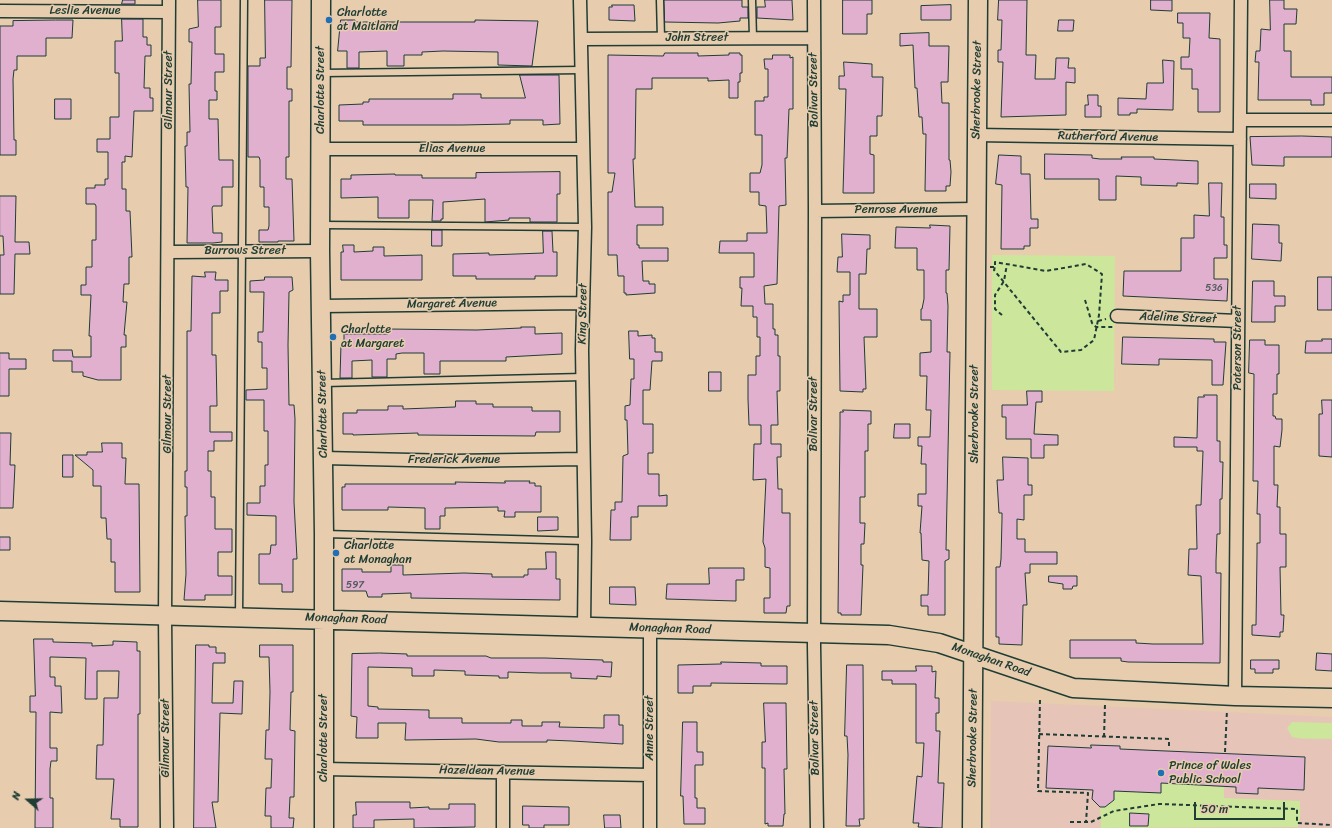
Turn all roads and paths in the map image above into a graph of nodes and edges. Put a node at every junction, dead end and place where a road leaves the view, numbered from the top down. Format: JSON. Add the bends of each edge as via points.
{"nodes":[{"id":1,"x":244,"y":0,"type":"edge"},
{"id":2,"x":320,"y":0,"type":"edge"},
{"id":3,"x":580,"y":0,"type":"edge"},
{"id":4,"x":660,"y":0,"type":"edge"},
{"id":5,"x":752,"y":0,"type":"edge"},
{"id":6,"x":814,"y":0,"type":"edge"},
{"id":7,"x":978,"y":0,"type":"edge"},
{"id":8,"x":1241,"y":0,"type":"edge"},
{"id":9,"x":169,"y":6,"type":"edge"},
{"id":10,"x":0,"y":11,"type":"edge"},
{"id":11,"x":661,"y":38,"type":"junction"},
{"id":12,"x":753,"y":38,"type":"junction"},
{"id":13,"x":814,"y":38,"type":"junction"},
{"id":14,"x":581,"y":39,"type":"junction"},
{"id":15,"x":582,"y":70,"type":"junction"},
{"id":16,"x":321,"y":73,"type":"junction"},
{"id":17,"x":1240,"y":120,"type":"junction"},
{"id":18,"x":1332,"y":120,"type":"edge"},
{"id":19,"x":976,"y":135,"type":"junction"},
{"id":20,"x":1240,"y":139,"type":"junction"},
{"id":21,"x":321,"y":149,"type":"junction"},
{"id":22,"x":583,"y":149,"type":"junction"},
{"id":23,"x":976,"y":209,"type":"junction"},
{"id":24,"x":815,"y":211,"type":"junction"},
{"id":25,"x":321,"y":225,"type":"junction"},
{"id":26,"x":585,"y":227,"type":"junction"},
{"id":27,"x":241,"y":251,"type":"junction"},
{"id":28,"x":320,"y":251,"type":"junction"},
{"id":29,"x":169,"y":252,"type":"junction"},
{"id":30,"x":1007,"y":264,"type":"junction"},
{"id":31,"x":989,"y":267,"type":"dead end"},
{"id":32,"x":994,"y":267,"type":"junction"},
{"id":33,"x":1004,"y":281,"type":"junction"},
{"id":34,"x":1085,"y":300,"type":"dead end"},
{"id":35,"x":583,"y":303,"type":"junction"},
{"id":36,"x":321,"y":306,"type":"junction"},
{"id":37,"x":1002,"y":315,"type":"dead end"},
{"id":38,"x":1238,"y":321,"type":"junction"},
{"id":39,"x":1118,"y":322,"type":"joint"},
{"id":40,"x":1096,"y":328,"type":"junction"},
{"id":41,"x":583,"y":377,"type":"junction"},
{"id":42,"x":323,"y":383,"type":"junction"},
{"id":43,"x":324,"y":458,"type":"junction"},
{"id":44,"x":584,"y":459,"type":"junction"},
{"id":45,"x":324,"y":534,"type":"junction"},
{"id":46,"x":585,"y":541,"type":"junction"},
{"id":47,"x":0,"y":611,"type":"edge"},
{"id":48,"x":165,"y":616,"type":"junction"},
{"id":49,"x":239,"y":618,"type":"junction"},
{"id":50,"x":324,"y":619,"type":"junction"},
{"id":51,"x":584,"y":627,"type":"junction"},
{"id":52,"x":650,"y":628,"type":"junction"},
{"id":53,"x":815,"y":633,"type":"junction"},
{"id":54,"x":974,"y":654,"type":"junction"},
{"id":55,"x":1332,"y":698,"type":"edge"},
{"id":56,"x":1040,"y":700,"type":"dead end"},
{"id":57,"x":1231,"y":702,"type":"junction"},
{"id":58,"x":1105,"y":703,"type":"dead end"},
{"id":59,"x":1039,"y":734,"type":"junction"},
{"id":60,"x":1104,"y":737,"type":"junction"},
{"id":61,"x":1169,"y":747,"type":"dead end"},
{"id":62,"x":1225,"y":752,"type":"dead end"},
{"id":63,"x":324,"y":768,"type":"junction"},
{"id":64,"x":503,"y":772,"type":"junction"},
{"id":65,"x":650,"y":775,"type":"junction"},
{"id":66,"x":1070,"y":822,"type":"dead end"},
{"id":67,"x":1086,"y":822,"type":"junction"},
{"id":68,"x":1332,"y":825,"type":"edge"},
{"id":69,"x":167,"y":828,"type":"edge"},
{"id":70,"x":324,"y":828,"type":"edge"},
{"id":71,"x":503,"y":828,"type":"edge"},
{"id":72,"x":650,"y":828,"type":"edge"},
{"id":73,"x":817,"y":828,"type":"edge"},
{"id":74,"x":972,"y":828,"type":"edge"}],
"edges":[{"from":1,"to":27,"type":"lane"},
{"from":2,"to":16,"type":"main road","name":"Charlotte Street"},
{"from":3,"to":14,"type":"street","name":"King Street"},
{"from":4,"to":11,"type":"lane"},
{"from":5,"to":12,"type":"lane"},
{"from":6,"to":13,"type":"street","name":"Bolivar Street"},
{"from":7,"to":19,"type":"main road","name":"Sherbrooke Street"},
{"from":8,"to":17,"type":"street","name":"Paterson Street"},
{"from":9,"to":10,"type":"street","name":"Leslie Avenue"},
{"from":9,"to":29,"type":"street","name":"Gilmour Street"},
{"from":11,"to":12,"type":"street","name":"John Street"},
{"from":11,"to":14,"type":"street","name":"John Street"},
{"from":12,"to":13,"type":"street","name":"John Street"},
{"from":13,"to":24,"type":"street","name":"Bolivar Street"},
{"from":14,"to":15,"type":"street","name":"King Street"},
{"from":15,"to":16,"type":"lane"},
{"from":15,"to":22,"type":"street","name":"King Street"},
{"from":16,"to":21,"type":"main road","name":"Charlotte Street"},
{"from":17,"to":18,"type":"street"},
{"from":17,"to":20,"type":"street","name":"Paterson Street"},
{"from":19,"to":20,"type":"street","name":"Rutherford Avenue"},
{"from":19,"to":23,"type":"main road","name":"Sherbrooke Street"},
{"from":20,"to":38,"type":"street","name":"Paterson Street"},
{"from":21,"to":22,"type":"street","name":"Elias Avenue"},
{"from":21,"to":25,"type":"main road","name":"Charlotte Street"},
{"from":22,"to":26,"type":"street","name":"King Street"},
{"from":23,"to":24,"type":"street","name":"Penrose Avenue"},
{"from":23,"to":54,"type":"main road","name":"Sherbrooke Street"},
{"from":24,"to":53,"type":"street","name":"Bolivar Street"},
{"from":25,"to":26,"type":"lane"},
{"from":25,"to":28,"type":"main road","name":"Charlotte Street"},
{"from":26,"to":35,"type":"street","name":"King Street"},
{"from":27,"to":28,"type":"street","name":"Burrows Street"},
{"from":27,"to":29,"type":"street","name":"Burrows Street"},
{"from":27,"to":49,"type":"lane"},
{"from":28,"to":36,"type":"main road","name":"Charlotte Street"},
{"from":29,"to":48,"type":"street","name":"Gilmour Street"},
{"from":30,"to":32,"type":"path","via":[[995,262]]},
{"from":30,"to":33,"type":"path"},
{"from":30,"to":40,"type":"path","via":[[1046,271],[1086,264],[1102,274]]},
{"from":31,"to":32,"type":"path"},
{"from":32,"to":33,"type":"path"},
{"from":33,"to":37,"type":"path","via":[[995,295],[995,309]]},
{"from":33,"to":40,"type":"path","via":[[1061,352],[1082,350],[1094,340]]},
{"from":34,"to":40,"type":"path"},
{"from":35,"to":36,"type":"street","name":"Margaret Avenue"},
{"from":35,"to":41,"type":"street","name":"King Street"},
{"from":36,"to":42,"type":"main road","name":"Charlotte Street"},
{"from":38,"to":39,"type":"street","name":"Adeline Street"},
{"from":38,"to":57,"type":"street","name":"Paterson Street"},
{"from":39,"to":40,"type":"path"},
{"from":41,"to":42,"type":"lane"},
{"from":41,"to":44,"type":"street","name":"King Street"},
{"from":42,"to":43,"type":"main road","name":"Charlotte Street"},
{"from":43,"to":44,"type":"street","name":"Frederick Avenue","via":[[453,461]]},
{"from":43,"to":45,"type":"main road","name":"Charlotte Street"},
{"from":44,"to":46,"type":"street","name":"King Street"},
{"from":45,"to":46,"type":"lane"},
{"from":45,"to":50,"type":"main road","name":"Charlotte Street"},
{"from":46,"to":51,"type":"street","name":"King Street"},
{"from":47,"to":48,"type":"main road","name":"Monaghan Road"},
{"from":48,"to":49,"type":"main road","name":"Monaghan Road"},
{"from":48,"to":69,"type":"street","name":"Gilmour Street"},
{"from":49,"to":50,"type":"main road","name":"Monaghan Road"},
{"from":50,"to":51,"type":"main road","name":"Monaghan Road"},
{"from":50,"to":63,"type":"main road","name":"Charlotte Street"},
{"from":51,"to":52,"type":"main road","name":"Monaghan Road"},
{"from":52,"to":53,"type":"main road","name":"Monaghan Road"},
{"from":52,"to":65,"type":"street","name":"Anne Street"},
{"from":53,"to":54,"type":"main road","name":"Monaghan Road","via":[[889,635],[939,642]]},
{"from":53,"to":73,"type":"street","name":"Bolivar Street"},
{"from":54,"to":57,"type":"main road","name":"Monaghan Road","via":[[1073,688]]},
{"from":54,"to":74,"type":"main road","name":"Sherbrooke Street"},
{"from":55,"to":57,"type":"main road","name":"Monaghan Road"},
{"from":56,"to":59,"type":"path"},
{"from":57,"to":62,"type":"path"},
{"from":58,"to":60,"type":"path"},
{"from":59,"to":60,"type":"path"},
{"from":59,"to":67,"type":"path","via":[[1038,790],[1088,792]]},
{"from":60,"to":61,"type":"path","via":[[1169,739]]},
{"from":63,"to":64,"type":"street","name":"Hazeldean Avenue"},
{"from":63,"to":70,"type":"main road","name":"Charlotte Street"},
{"from":64,"to":65,"type":"street","name":"Hazeldean Avenue"},
{"from":64,"to":71,"type":"street"},
{"from":65,"to":72,"type":"street","name":"Anne Street"},
{"from":66,"to":67,"type":"path"},
{"from":67,"to":68,"type":"path","via":[[1114,811],[1159,804],[1297,809],[1297,823]]}]}
